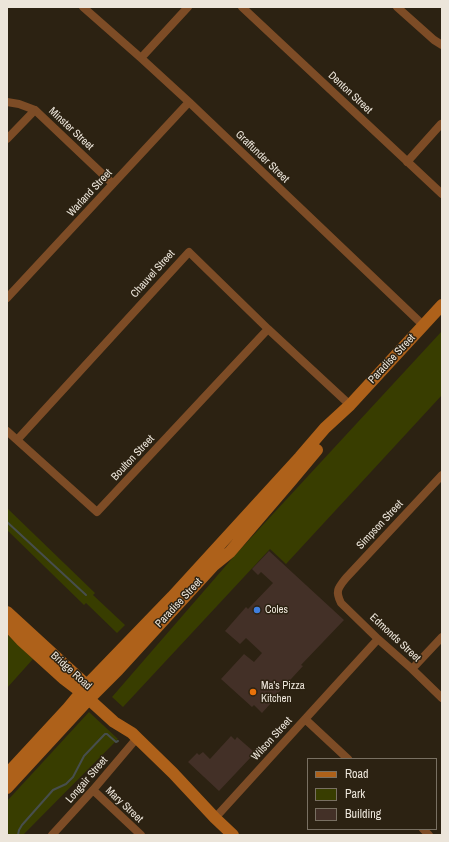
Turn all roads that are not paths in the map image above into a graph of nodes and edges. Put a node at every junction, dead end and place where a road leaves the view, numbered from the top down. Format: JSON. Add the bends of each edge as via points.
{"nodes":[{"id":1,"x":83,"y":7,"type":"edge"},
{"id":2,"x":188,"y":7,"type":"edge"},
{"id":3,"x":242,"y":7,"type":"edge"},
{"id":4,"x":396,"y":7,"type":"edge"},
{"id":5,"x":442,"y":45,"type":"edge"},
{"id":6,"x":142,"y":58,"type":"junction"},
{"id":7,"x":7,"y":102,"type":"edge"},
{"id":8,"x":189,"y":102,"type":"junction"},
{"id":9,"x":34,"y":110,"type":"junction"},
{"id":10,"x":441,"y":124,"type":"edge"},
{"id":11,"x":7,"y":140,"type":"edge"},
{"id":12,"x":407,"y":162,"type":"junction"},
{"id":13,"x":113,"y":184,"type":"junction"},
{"id":14,"x":442,"y":194,"type":"edge"},
{"id":15,"x":7,"y":298,"type":"edge"},
{"id":16,"x":442,"y":305,"type":"edge"},
{"id":17,"x":423,"y":325,"type":"junction"},
{"id":18,"x":268,"y":329,"type":"junction"},
{"id":19,"x":346,"y":409,"type":"junction"},
{"id":20,"x":7,"y":431,"type":"edge"},
{"id":21,"x":17,"y":440,"type":"junction"},
{"id":22,"x":442,"y":475,"type":"edge"},
{"id":23,"x":436,"y":482,"type":"junction"},
{"id":24,"x":442,"y":488,"type":"edge"},
{"id":25,"x":337,"y":592,"type":"joint"},
{"id":26,"x":7,"y":612,"type":"edge"},
{"id":27,"x":7,"y":625,"type":"edge"},
{"id":28,"x":442,"y":637,"type":"edge"},
{"id":29,"x":378,"y":639,"type":"junction"},
{"id":30,"x":412,"y":669,"type":"junction"},
{"id":31,"x":88,"y":692,"type":"junction"},
{"id":32,"x":442,"y":698,"type":"edge"},
{"id":33,"x":305,"y":719,"type":"junction"},
{"id":34,"x":134,"y":736,"type":"junction"},
{"id":35,"x":347,"y":758,"type":"edge"},
{"id":36,"x":7,"y":774,"type":"edge"},
{"id":37,"x":7,"y":788,"type":"edge"},
{"id":38,"x":93,"y":790,"type":"junction"},
{"id":39,"x":215,"y":818,"type":"junction"},
{"id":40,"x":52,"y":835,"type":"edge"},
{"id":41,"x":141,"y":835,"type":"edge"},
{"id":42,"x":233,"y":835,"type":"edge"}],
"edges":[{"from":1,"to":6,"type":"street","name":"Graffunder Street"},
{"from":2,"to":6,"type":"street"},
{"from":3,"to":12,"type":"street","name":"Denton Street"},
{"from":4,"to":5,"type":"street"},
{"from":6,"to":8,"type":"street","name":"Graffunder Street"},
{"from":7,"to":9,"type":"street","name":"Minster Street"},
{"from":8,"to":13,"type":"street","name":"Warland Street"},
{"from":8,"to":17,"type":"street","name":"Graffunder Street"},
{"from":9,"to":11,"type":"street"},
{"from":9,"to":13,"type":"street","name":"Minster Street"},
{"from":10,"to":12,"type":"street"},
{"from":12,"to":14,"type":"street","name":"Denton Street"},
{"from":13,"to":15,"type":"street","name":"Warland Street"},
{"from":16,"to":17,"type":"street","name":"Paradise Street"},
{"from":17,"to":19,"type":"street","name":"Paradise Street"},
{"from":18,"to":19,"type":"street","name":"Chauvel Street"},
{"from":18,"to":21,"type":"street","name":"Boulton Street","via":[[97,512]]},
{"from":18,"to":21,"type":"street","name":"Chauvel Street","via":[[189,252]]},
{"from":19,"to":31,"type":"street","name":"Paradise Street","via":[[331,432],[230,552],[214,565],[118,670]]},
{"from":20,"to":21,"type":"street","name":"Boulton Street"},
{"from":22,"to":23,"type":"street","name":"Simpson Street"},
{"from":23,"to":24,"type":"street"},
{"from":23,"to":25,"type":"street","name":"Simpson Street","via":[[346,578]]},
{"from":25,"to":29,"type":"street","name":"Edmonds Street","via":[[341,603]]},
{"from":26,"to":31,"type":"street","name":"Bridge Road","via":[[71,671]]},
{"from":27,"to":31,"type":"street","name":"Bridge Road","via":[[64,679]]},
{"from":28,"to":30,"type":"street"},
{"from":29,"to":30,"type":"street","name":"Edmonds Street"},
{"from":29,"to":33,"type":"street","name":"Wilson Street"},
{"from":30,"to":32,"type":"street","name":"Edmonds Street"},
{"from":31,"to":34,"type":"street","name":"Bridge Road","via":[[114,722]]},
{"from":31,"to":36,"type":"street","name":"Paradise Street","via":[[68,708]]},
{"from":31,"to":37,"type":"street","name":"Paradise Street"},
{"from":33,"to":35,"type":"street"},
{"from":33,"to":39,"type":"street","name":"Wilson Street"},
{"from":34,"to":38,"type":"street","name":"Longair Street"},
{"from":34,"to":39,"type":"street","name":"Bridge Road"},
{"from":38,"to":40,"type":"street","name":"Longair Street"},
{"from":38,"to":41,"type":"street","name":"Mary Street"},
{"from":39,"to":42,"type":"street","name":"Bridge Road"}]}
